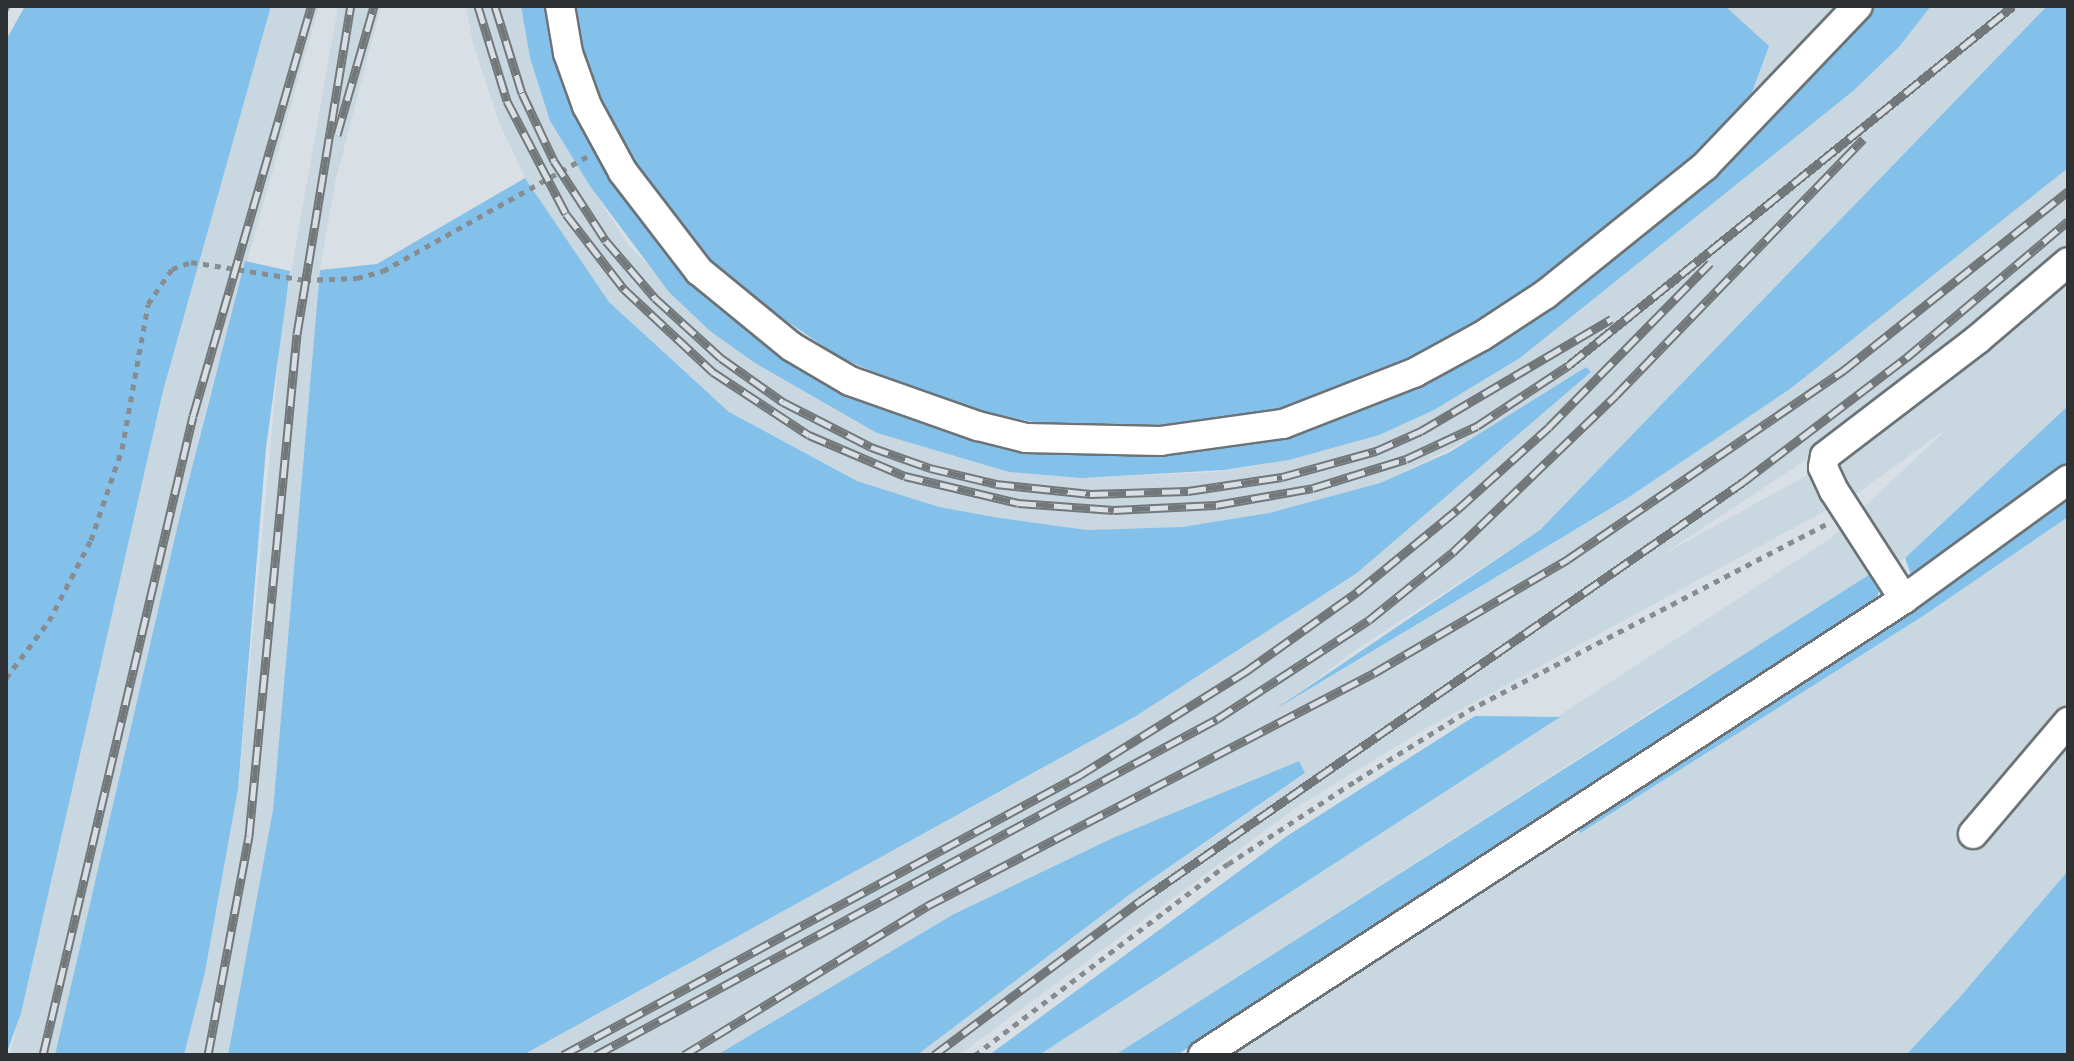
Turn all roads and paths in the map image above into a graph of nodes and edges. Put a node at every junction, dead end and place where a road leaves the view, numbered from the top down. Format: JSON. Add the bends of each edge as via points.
{"nodes":[{"id":1,"x":560,"y":6,"type":"edge"},
{"id":2,"x":1858,"y":6,"type":"edge"},
{"id":3,"x":608,"y":145,"type":"junction"},
{"id":4,"x":2068,"y":262,"type":"edge"},
{"id":5,"x":2068,"y":480,"type":"edge"},
{"id":6,"x":1847,"y":512,"type":"junction"},
{"id":7,"x":1904,"y":599,"type":"junction"},
{"id":8,"x":6,"y":678,"type":"edge"},
{"id":9,"x":2068,"y":722,"type":"edge"},
{"id":10,"x":1973,"y":834,"type":"dead end"},
{"id":11,"x":975,"y":1055,"type":"edge"},
{"id":12,"x":1203,"y":1055,"type":"edge"}],
"edges":[{"from":1,"to":3,"type":"lane","via":[[568,53]]},
{"from":2,"to":3,"type":"lane","via":[[1705,166],[1546,294],[1414,373],[1283,424],[1227,435],[1160,441],[1026,438],[909,406],[850,381],[792,347],[699,271],[662,229]]},
{"from":3,"to":8,"type":"path","via":[[383,271],[305,280],[214,263],[191,262],[172,269],[148,304],[122,449],[91,540],[49,621]]},
{"from":4,"to":6,"type":"lane","via":[[1978,339],[1825,456],[1823,467]]},
{"from":5,"to":7,"type":"lane"},
{"from":6,"to":7,"type":"lane"},
{"from":6,"to":11,"type":"path","via":[[1784,550],[1469,710],[1369,772],[1228,864]]},
{"from":7,"to":12,"type":"lane"},
{"from":9,"to":10,"type":"lane"}]}
